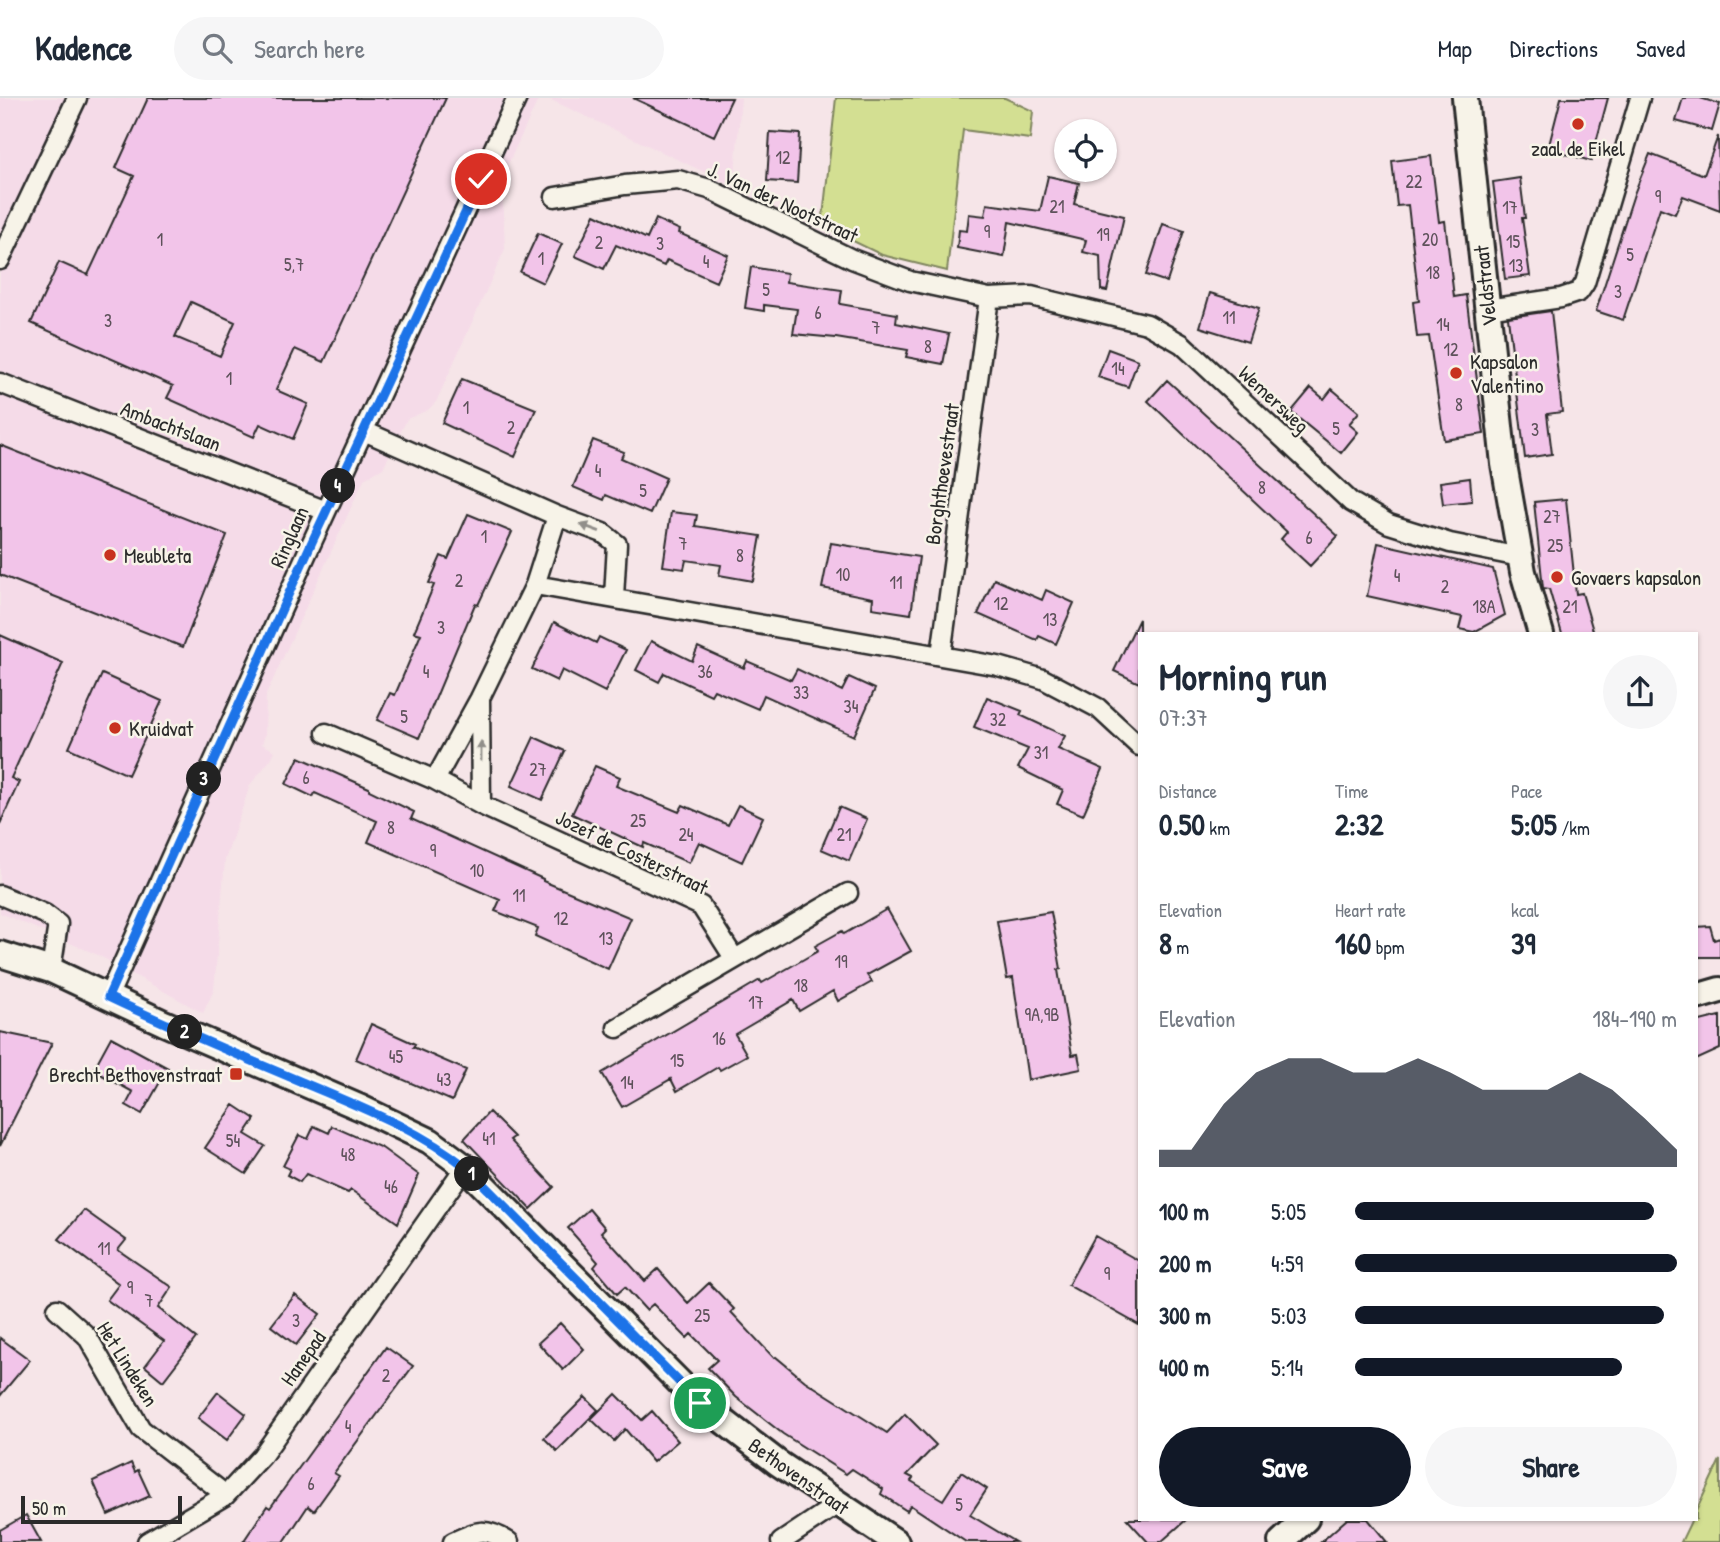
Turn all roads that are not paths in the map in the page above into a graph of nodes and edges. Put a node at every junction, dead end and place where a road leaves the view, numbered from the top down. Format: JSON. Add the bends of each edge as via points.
{"nodes":[{"id":1,"x":76,"y":98,"type":"edge"},
{"id":2,"x":517,"y":98,"type":"edge"},
{"id":3,"x":1465,"y":98,"type":"edge"},
{"id":4,"x":1640,"y":98,"type":"edge"},
{"id":5,"x":555,"y":197,"type":"dead end"},
{"id":6,"x":0,"y":260,"type":"edge"},
{"id":7,"x":989,"y":298,"type":"junction"},
{"id":8,"x":1487,"y":309,"type":"junction"},
{"id":9,"x":0,"y":383,"type":"edge"},
{"id":10,"x":364,"y":431,"type":"junction"},
{"id":11,"x":326,"y":511,"type":"junction"},
{"id":12,"x":557,"y":516,"type":"junction"},
{"id":13,"x":1520,"y":557,"type":"junction"},
{"id":14,"x":535,"y":584,"type":"junction"},
{"id":15,"x":614,"y":597,"type":"junction"},
{"id":16,"x":1540,"y":632,"type":"edge"},
{"id":17,"x":941,"y":655,"type":"junction"},
{"id":18,"x":480,"y":698,"type":"junction"},
{"id":19,"x":326,"y":733,"type":"dead end"},
{"id":20,"x":1138,"y":745,"type":"edge"},
{"id":21,"x":435,"y":780,"type":"junction"},
{"id":22,"x":481,"y":805,"type":"junction"},
{"id":23,"x":848,"y":892,"type":"dead end"},
{"id":24,"x":0,"y":895,"type":"edge"},
{"id":25,"x":0,"y":954,"type":"edge"},
{"id":26,"x":734,"y":958,"type":"junction"},
{"id":27,"x":51,"y":970,"type":"junction"},
{"id":28,"x":1720,"y":990,"type":"edge"},
{"id":29,"x":1698,"y":996,"type":"edge"},
{"id":30,"x":108,"y":997,"type":"junction"},
{"id":31,"x":617,"y":1028,"type":"dead end"},
{"id":32,"x":466,"y":1167,"type":"junction"},
{"id":33,"x":57,"y":1309,"type":"dead end"},
{"id":34,"x":226,"y":1495,"type":"junction"},
{"id":35,"x":838,"y":1504,"type":"junction"},
{"id":36,"x":1304,"y":1521,"type":"edge"},
{"id":37,"x":146,"y":1542,"type":"edge"},
{"id":38,"x":453,"y":1542,"type":"edge"},
{"id":39,"x":509,"y":1542,"type":"edge"},
{"id":40,"x":781,"y":1542,"type":"edge"},
{"id":41,"x":896,"y":1542,"type":"edge"},
{"id":42,"x":1281,"y":1542,"type":"edge"}],
"edges":[{"from":1,"to":6,"type":"street"},
{"from":2,"to":10,"type":"street","name":"Ringlaan"},
{"from":3,"to":8,"type":"main road","name":"Veldstraat"},
{"from":4,"to":8,"type":"street","via":[[1579,292]]},
{"from":5,"to":7,"type":"street","name":"J. Van der Nootstraat","via":[[678,180],[709,190],[852,259],[910,281]]},
{"from":7,"to":13,"type":"street","name":"Wemersweg","via":[[1031,296],[1147,324],[1182,344],[1351,502],[1389,524],[1450,543]]},
{"from":7,"to":17,"type":"street","name":"Borghthoevestraat"},
{"from":8,"to":13,"type":"main road","name":"Veldstraat","via":[[1504,464]]},
{"from":9,"to":11,"type":"street","name":"Ambachtslaan"},
{"from":10,"to":11,"type":"street","name":"Ringlaan"},
{"from":10,"to":12,"type":"street"},
{"from":11,"to":30,"type":"street","name":"Ringlaan"},
{"from":12,"to":14,"type":"street"},
{"from":15,"to":12,"type":"street","one_way":true,"via":[[617,544],[603,533]]},
{"from":13,"to":16,"type":"main road","name":"Veldstraat"},
{"from":14,"to":15,"type":"street"},
{"from":14,"to":18,"type":"street"},
{"from":15,"to":17,"type":"street"},
{"from":17,"to":20,"type":"street","via":[[1043,679],[1098,708]]},
{"from":18,"to":21,"type":"street"},
{"from":22,"to":18,"type":"street","one_way":true},
{"from":19,"to":21,"type":"street","name":"Jozef de Costerstraat"},
{"from":21,"to":22,"type":"street","name":"Jozef de Costerstraat"},
{"from":22,"to":26,"type":"street","name":"Jozef de Costerstraat","via":[[701,906]]},
{"from":23,"to":26,"type":"street"},
{"from":24,"to":27,"type":"street","via":[[58,924]]},
{"from":25,"to":27,"type":"main road","name":"Bethovenstraat"},
{"from":26,"to":31,"type":"street"},
{"from":27,"to":30,"type":"main road","name":"Bethovenstraat"},
{"from":28,"to":29,"type":"main road"},
{"from":30,"to":32,"type":"main road","name":"Bethovenstraat","via":[[411,1131]]},
{"from":32,"to":34,"type":"street","name":"Hanepad","via":[[262,1455]]},
{"from":32,"to":35,"type":"main road","name":"Bethovenstraat","via":[[700,1403]]},
{"from":33,"to":34,"type":"street","name":"Het Lindeken","via":[[87,1336],[141,1429]]},
{"from":34,"to":37,"type":"street","name":"Hanepad"},
{"from":35,"to":40,"type":"street"},
{"from":35,"to":41,"type":"main road","name":"Bethovenstraat"},
{"from":36,"to":42,"type":"main road"},
{"from":38,"to":39,"type":"street","via":[[491,1531]]}]}
